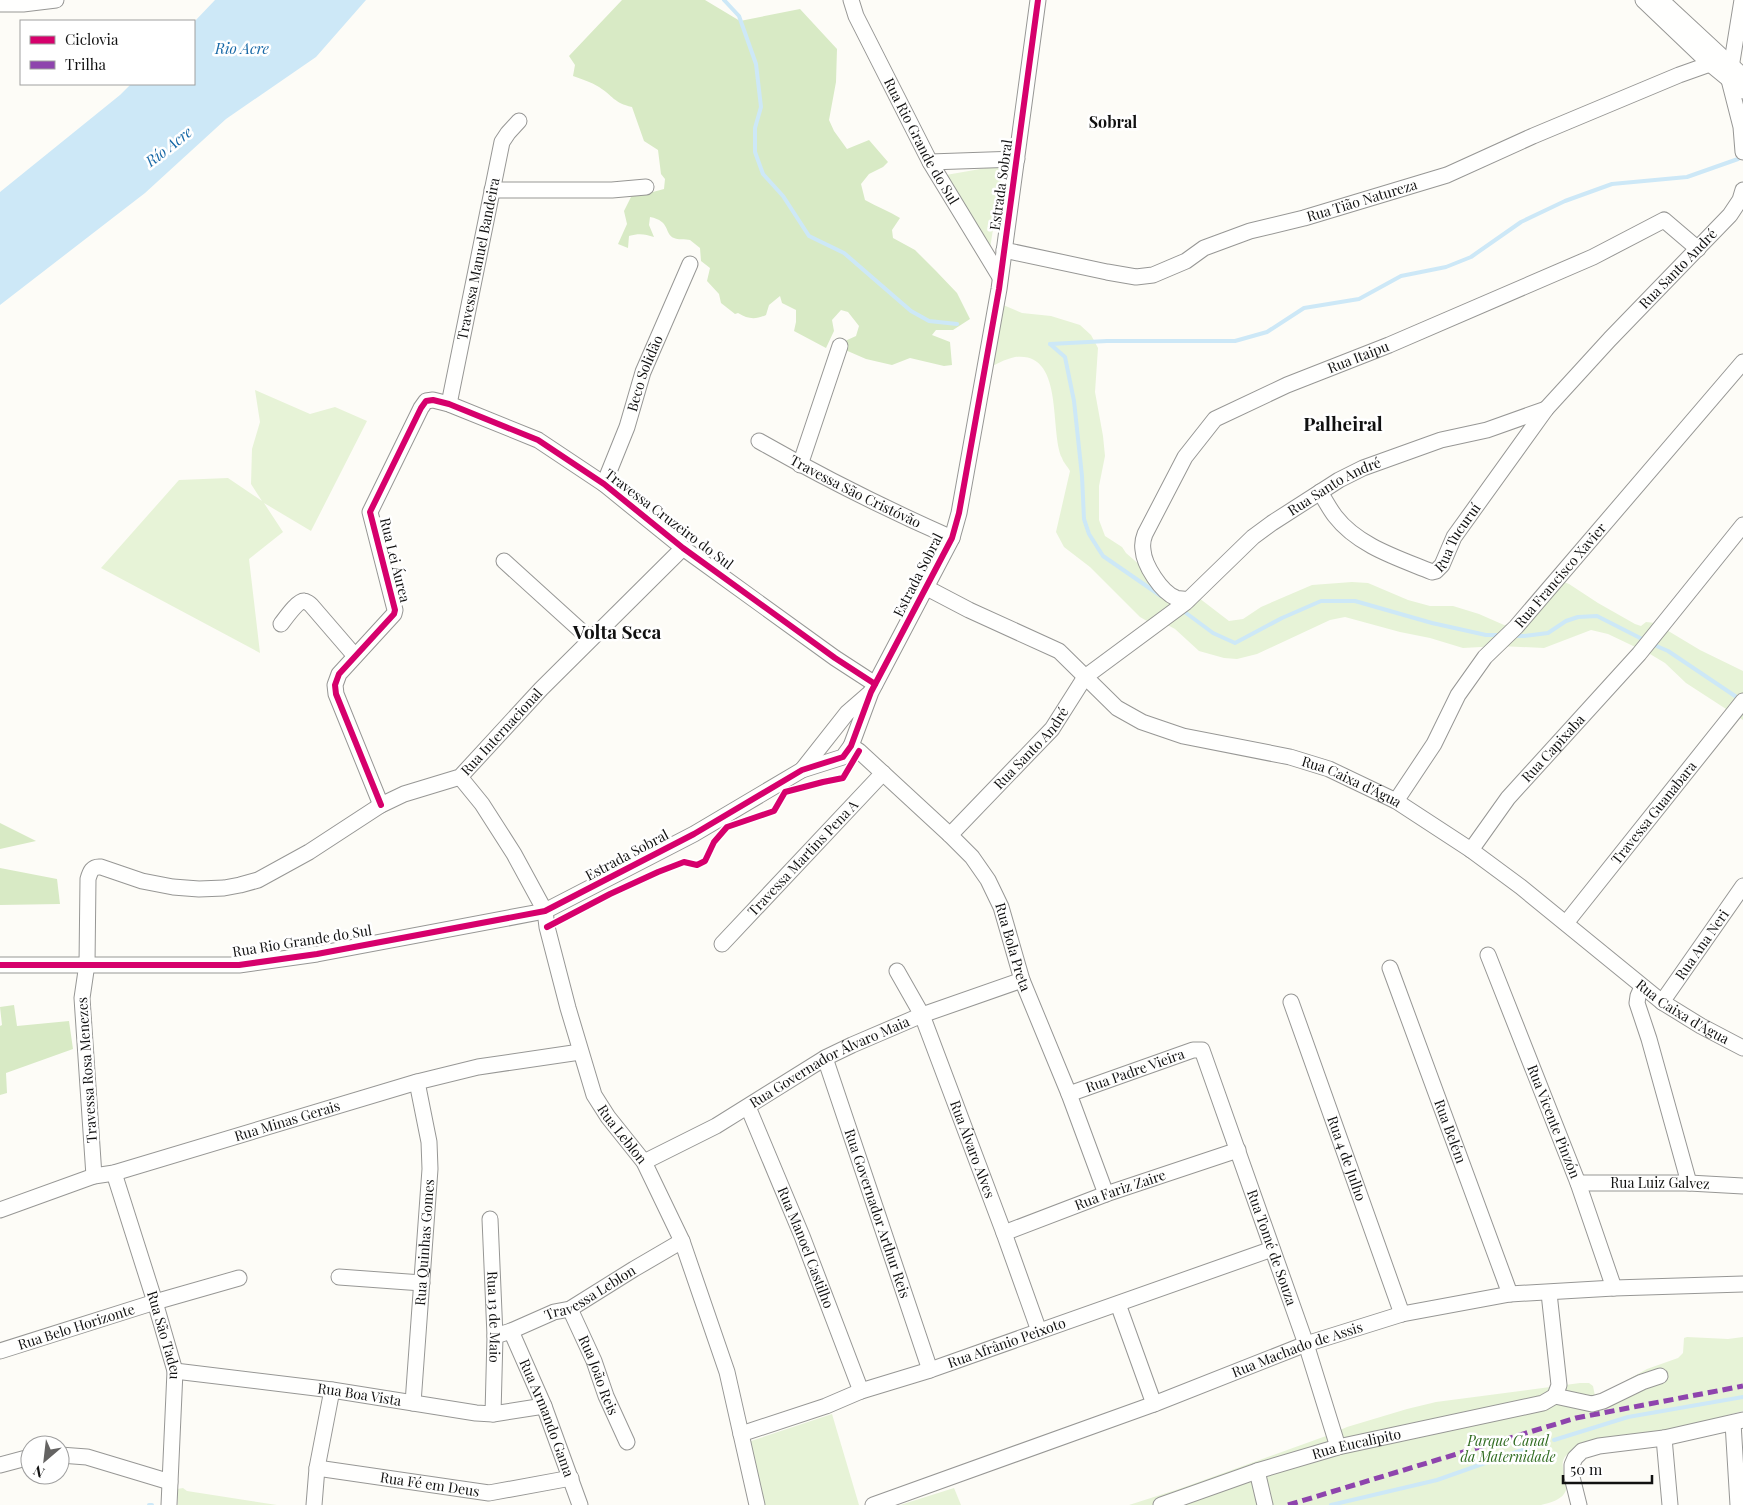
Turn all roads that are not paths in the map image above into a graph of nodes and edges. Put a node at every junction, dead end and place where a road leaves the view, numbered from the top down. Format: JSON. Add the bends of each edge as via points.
{"nodes":[{"id":1,"x":56,"y":0,"type":"edge"},
{"id":2,"x":851,"y":0,"type":"edge"},
{"id":3,"x":1038,"y":0,"type":"edge"},
{"id":4,"x":1643,"y":0,"type":"edge"},
{"id":5,"x":1661,"y":0,"type":"edge"},
{"id":6,"x":1742,"y":0,"type":"edge"},
{"id":7,"x":0,"y":4,"type":"edge"},
{"id":8,"x":1710,"y":64,"type":"junction"},
{"id":9,"x":1735,"y":74,"type":"edge"},
{"id":10,"x":1743,"y":91,"type":"edge"},
{"id":11,"x":519,"y":121,"type":"dead end"},
{"id":12,"x":1742,"y":124,"type":"edge"},
{"id":13,"x":1743,"y":152,"type":"edge"},
{"id":14,"x":1017,"y":159,"type":"junction"},
{"id":15,"x":930,"y":162,"type":"junction"},
{"id":16,"x":646,"y":187,"type":"dead end"},
{"id":17,"x":492,"y":190,"type":"junction"},
{"id":18,"x":1743,"y":190,"type":"edge"},
{"id":19,"x":1698,"y":249,"type":"junction"},
{"id":20,"x":1004,"y":250,"type":"junction"},
{"id":21,"x":690,"y":264,"type":"dead end"},
{"id":22,"x":999,"y":283,"type":"junction"},
{"id":23,"x":840,"y":346,"type":"dead end"},
{"id":24,"x":1743,"y":362,"type":"edge"},
{"id":25,"x":433,"y":400,"type":"joint"},
{"id":26,"x":449,"y":404,"type":"junction"},
{"id":27,"x":1546,"y":409,"type":"junction"},
{"id":28,"x":759,"y":441,"type":"dead end"},
{"id":29,"x":800,"y":465,"type":"junction"},
{"id":30,"x":604,"y":484,"type":"junction"},
{"id":31,"x":1320,"y":492,"type":"junction"},
{"id":32,"x":1743,"y":525,"type":"edge"},
{"id":33,"x":952,"y":538,"type":"junction"},
{"id":34,"x":683,"y":548,"type":"junction"},
{"id":35,"x":504,"y":561,"type":"dead end"},
{"id":36,"x":927,"y":588,"type":"junction"},
{"id":37,"x":1182,"y":605,"type":"junction"},
{"id":38,"x":281,"y":624,"type":"dead end"},
{"id":39,"x":590,"y":639,"type":"junction"},
{"id":40,"x":355,"y":656,"type":"junction"},
{"id":41,"x":1085,"y":677,"type":"junction"},
{"id":42,"x":873,"y":688,"type":"junction"},
{"id":43,"x":1739,"y":707,"type":"edge"},
{"id":44,"x":847,"y":713,"type":"junction"},
{"id":45,"x":860,"y":725,"type":"junction"},
{"id":46,"x":822,"y":746,"type":"junction"},
{"id":47,"x":851,"y":746,"type":"junction"},
{"id":48,"x":836,"y":760,"type":"junction"},
{"id":49,"x":802,"y":770,"type":"junction"},
{"id":50,"x":883,"y":773,"type":"junction"},
{"id":51,"x":460,"y":776,"type":"junction"},
{"id":52,"x":1396,"y":801,"type":"junction"},
{"id":53,"x":381,"y":805,"type":"junction"},
{"id":54,"x":950,"y":835,"type":"junction"},
{"id":55,"x":1471,"y":850,"type":"junction"},
{"id":56,"x":88,"y":879,"type":"joint"},
{"id":57,"x":1743,"y":886,"type":"edge"},
{"id":58,"x":545,"y":911,"type":"junction"},
{"id":59,"x":1566,"y":923,"type":"junction"},
{"id":60,"x":722,"y":944,"type":"dead end"},
{"id":61,"x":1488,"y":955,"type":"dead end"},
{"id":62,"x":87,"y":964,"type":"junction"},
{"id":63,"x":0,"y":965,"type":"edge"},
{"id":64,"x":1390,"y":968,"type":"dead end"},
{"id":65,"x":897,"y":971,"type":"dead end"},
{"id":66,"x":1022,"y":980,"type":"junction"},
{"id":67,"x":1642,"y":988,"type":"junction"},
{"id":68,"x":1292,"y":1002,"type":"dead end"},
{"id":69,"x":1662,"y":1002,"type":"junction"},
{"id":70,"x":922,"y":1015,"type":"junction"},
{"id":71,"x":1743,"y":1048,"type":"edge"},
{"id":72,"x":1202,"y":1050,"type":"joint"},
{"id":73,"x":580,"y":1052,"type":"junction"},
{"id":74,"x":825,"y":1058,"type":"junction"},
{"id":75,"x":417,"y":1082,"type":"junction"},
{"id":76,"x":1069,"y":1094,"type":"junction"},
{"id":77,"x":748,"y":1107,"type":"junction"},
{"id":78,"x":1238,"y":1150,"type":"junction"},
{"id":79,"x":644,"y":1162,"type":"junction"},
{"id":80,"x":114,"y":1172,"type":"junction"},
{"id":81,"x":94,"y":1176,"type":"junction"},
{"id":82,"x":1578,"y":1183,"type":"junction"},
{"id":83,"x":1689,"y":1183,"type":"junction"},
{"id":84,"x":1743,"y":1186,"type":"edge"},
{"id":85,"x":1106,"y":1194,"type":"junction"},
{"id":86,"x":0,"y":1210,"type":"edge"},
{"id":87,"x":490,"y":1219,"type":"dead end"},
{"id":88,"x":1004,"y":1232,"type":"junction"},
{"id":89,"x":682,"y":1241,"type":"junction"},
{"id":90,"x":1272,"y":1249,"type":"junction"},
{"id":91,"x":339,"y":1277,"type":"dead end"},
{"id":92,"x":239,"y":1278,"type":"dead end"},
{"id":93,"x":422,"y":1283,"type":"junction"},
{"id":94,"x":1743,"y":1284,"type":"edge"},
{"id":95,"x":1614,"y":1288,"type":"junction"},
{"id":96,"x":1549,"y":1293,"type":"junction"},
{"id":97,"x":1510,"y":1294,"type":"junction"},
{"id":98,"x":156,"y":1302,"type":"junction"},
{"id":99,"x":1118,"y":1304,"type":"junction"},
{"id":100,"x":570,"y":1309,"type":"junction"},
{"id":101,"x":1402,"y":1314,"type":"junction"},
{"id":102,"x":511,"y":1331,"type":"junction"},
{"id":103,"x":1039,"y":1331,"type":"junction"},
{"id":104,"x":494,"y":1336,"type":"junction"},
{"id":105,"x":1306,"y":1344,"type":"junction"},
{"id":106,"x":0,"y":1351,"type":"edge"},
{"id":107,"x":930,"y":1370,"type":"junction"},
{"id":108,"x":175,"y":1371,"type":"junction"},
{"id":109,"x":1660,"y":1376,"type":"dead end"},
{"id":110,"x":332,"y":1390,"type":"junction"},
{"id":111,"x":861,"y":1392,"type":"junction"},
{"id":112,"x":1555,"y":1396,"type":"junction"},
{"id":113,"x":413,"y":1403,"type":"junction"},
{"id":114,"x":1154,"y":1404,"type":"junction"},
{"id":115,"x":544,"y":1406,"type":"junction"},
{"id":116,"x":493,"y":1414,"type":"junction"},
{"id":117,"x":1738,"y":1422,"type":"edge"},
{"id":118,"x":741,"y":1434,"type":"junction"},
{"id":119,"x":1664,"y":1438,"type":"junction"},
{"id":120,"x":627,"y":1442,"type":"dead end"},
{"id":121,"x":1338,"y":1446,"type":"junction"},
{"id":122,"x":70,"y":1456,"type":"edge"},
{"id":123,"x":20,"y":1459,"type":"edge"},
{"id":124,"x":0,"y":1465,"type":"edge"},
{"id":125,"x":317,"y":1468,"type":"junction"},
{"id":126,"x":1257,"y":1471,"type":"junction"},
{"id":127,"x":571,"y":1478,"type":"junction"},
{"id":128,"x":169,"y":1493,"type":"edge"},
{"id":129,"x":489,"y":1499,"type":"edge"},
{"id":130,"x":314,"y":1505,"type":"edge"},
{"id":131,"x":580,"y":1505,"type":"edge"},
{"id":132,"x":757,"y":1505,"type":"edge"},
{"id":133,"x":873,"y":1505,"type":"edge"},
{"id":134,"x":1161,"y":1505,"type":"edge"},
{"id":135,"x":1265,"y":1505,"type":"edge"},
{"id":136,"x":1579,"y":1505,"type":"edge"},
{"id":137,"x":1670,"y":1505,"type":"edge"},
{"id":138,"x":1738,"y":1505,"type":"edge"}],
"edges":[{"from":1,"to":7,"type":"street"},
{"from":2,"to":15,"type":"street","name":"Rua Rio Grande do Sul","via":[[856,16]]},
{"from":3,"to":14,"type":"street","name":"Estrada Sobral"},
{"from":4,"to":8,"type":"street"},
{"from":5,"to":9,"type":"street"},
{"from":6,"to":9,"type":"street"},
{"from":8,"to":9,"type":"street"},
{"from":8,"to":20,"type":"street","name":"Rua Tião Natureza","via":[[1533,136],[1447,176],[1234,237],[1204,248],[1186,261],[1153,275],[1136,277]]},
{"from":9,"to":10,"type":"street"},
{"from":9,"to":12,"type":"street"},
{"from":11,"to":17,"type":"street","name":"Travessa Manuel Bandeira","via":[[502,142]]},
{"from":12,"to":13,"type":"street"},
{"from":14,"to":15,"type":"street"},
{"from":14,"to":20,"type":"street","name":"Estrada Sobral"},
{"from":15,"to":22,"type":"street","name":"Rua Rio Grande do Sul"},
{"from":16,"to":17,"type":"street"},
{"from":17,"to":26,"type":"street","name":"Travessa Manuel Bandeira"},
{"from":18,"to":19,"type":"street","name":"Rua Santo André","via":[[1730,215]]},
{"from":19,"to":27,"type":"street","name":"Rua Santo André"},
{"from":19,"to":37,"type":"street","name":"Rua Itaipu","via":[[1664,220],[1584,260],[1389,345],[1287,385],[1215,419],[1185,457],[1143,542],[1150,570],[1162,588]]},
{"from":20,"to":22,"type":"street","name":"Estrada Sobral"},
{"from":21,"to":30,"type":"street","name":"Beco Solidão","via":[[643,372],[627,427]]},
{"from":22,"to":33,"type":"street","name":"Estrada Sobral","via":[[959,514]]},
{"from":23,"to":29,"type":"street"},
{"from":24,"to":52,"type":"street","name":"Rua Francisco Xavier","via":[[1514,629],[1485,656],[1458,695],[1434,744]]},
{"from":25,"to":26,"type":"street","name":"Travessa Cruzeiro do Sul"},
{"from":25,"to":40,"type":"street","name":"Rua Lei Áurea","via":[[421,408],[370,512],[395,610],[389,621]]},
{"from":26,"to":30,"type":"street","name":"Travessa Cruzeiro do Sul","via":[[538,440]]},
{"from":27,"to":31,"type":"street","name":"Rua Santo André","via":[[1487,430],[1441,440],[1393,456],[1362,468]]},
{"from":27,"to":31,"type":"street","name":"Rua Tucuruí","via":[[1454,537],[1436,571],[1378,549],[1357,537],[1335,517]]},
{"from":28,"to":29,"type":"street","name":"Travessa São Cristóvão"},
{"from":29,"to":33,"type":"street","name":"Travessa São Cristóvão","via":[[892,512]]},
{"from":30,"to":34,"type":"street","name":"Travessa Cruzeiro do Sul"},
{"from":31,"to":37,"type":"street","name":"Rua Santo André","via":[[1252,537]]},
{"from":32,"to":55,"type":"street","name":"Rua Capixaba","via":[[1642,650],[1508,798]]},
{"from":33,"to":36,"type":"street","name":"Estrada Sobral"},
{"from":34,"to":39,"type":"street","name":"Rua Internacional"},
{"from":34,"to":42,"type":"street","name":"Travessa Cruzeiro do Sul"},
{"from":35,"to":39,"type":"street"},
{"from":36,"to":41,"type":"street","name":"Rua Caixa d'Água","via":[[1059,651]]},
{"from":36,"to":42,"type":"street","name":"Estrada Sobral"},
{"from":37,"to":41,"type":"street","name":"Rua Santo André"},
{"from":38,"to":40,"type":"street","via":[[297,605],[305,601]]},
{"from":39,"to":51,"type":"street","name":"Rua Internacional"},
{"from":40,"to":53,"type":"street","name":"Rua Lei Áurea","via":[[336,679],[336,694]]},
{"from":41,"to":52,"type":"street","name":"Rua Caixa d'Água","via":[[1116,708],[1142,722],[1183,736],[1290,757],[1330,769]]},
{"from":41,"to":54,"type":"street","name":"Rua Santo André","via":[[1052,729]]},
{"from":42,"to":44,"type":"street","name":"Estrada Sobral"},
{"from":42,"to":45,"type":"street","name":"Estrada Sobral"},
{"from":43,"to":59,"type":"street","name":"Travessa Guanabara"},
{"from":44,"to":45,"type":"street"},
{"from":44,"to":46,"type":"street","name":"Estrada Sobral"},
{"from":45,"to":47,"type":"street","name":"Estrada Sobral"},
{"from":46,"to":48,"type":"street"},
{"from":46,"to":49,"type":"street","name":"Estrada Sobral"},
{"from":47,"to":48,"type":"street","name":"Estrada Sobral","via":[[843,757]]},
{"from":47,"to":50,"type":"street","name":"Rua Bola Preta"},
{"from":48,"to":49,"type":"street","name":"Estrada Sobral"},
{"from":49,"to":58,"type":"street","name":"Estrada Sobral","via":[[676,844]]},
{"from":50,"to":54,"type":"street","name":"Rua Bola Preta"},
{"from":50,"to":60,"type":"street","name":"Travessa Martins Pena A"},
{"from":51,"to":53,"type":"street","name":"Rua Internacional"},
{"from":51,"to":58,"type":"street","name":"Rua Leblon","via":[[514,854]]},
{"from":52,"to":55,"type":"street","name":"Rua Caixa d'Água"},
{"from":53,"to":56,"type":"street","name":"Rua Internacional","via":[[302,856],[240,886],[173,887],[142,881],[101,867],[94,868]]},
{"from":54,"to":66,"type":"street","name":"Rua Bola Preta","via":[[972,857],[988,880],[1001,907]]},
{"from":55,"to":59,"type":"street","name":"Rua Caixa d'Água"},
{"from":56,"to":62,"type":"street","name":"Travessa Rosa Menezes"},
{"from":57,"to":69,"type":"street","name":"Rua Ana Neri"},
{"from":58,"to":62,"type":"street","name":"Rua Rio Grande do Sul","via":[[265,962]]},
{"from":58,"to":73,"type":"street","name":"Rua Leblon"},
{"from":59,"to":67,"type":"street","name":"Rua Caixa d'Água"},
{"from":61,"to":82,"type":"street","name":"Rua Vicente Pinzón"},
{"from":62,"to":63,"type":"street","name":"Rua Rio Grande do Sul"},
{"from":62,"to":81,"type":"street","name":"Travessa Rosa Menezes","via":[[82,998]]},
{"from":64,"to":97,"type":"street","name":"Rua Belém"},
{"from":65,"to":70,"type":"street","name":"Rua Álvaro Alves"},
{"from":66,"to":70,"type":"street","name":"Rua Governador Álvaro Maia"},
{"from":66,"to":76,"type":"street","name":"Rua Bola Preta"},
{"from":67,"to":69,"type":"street","name":"Rua Caixa d'Água"},
{"from":67,"to":83,"type":"street","via":[[1637,1003]]},
{"from":68,"to":101,"type":"street","name":"Rua 4 de Julho"},
{"from":69,"to":71,"type":"street","name":"Rua Caixa d'Água"},
{"from":70,"to":74,"type":"street","name":"Rua Governador Álvaro Maia"},
{"from":70,"to":88,"type":"street","name":"Rua Álvaro Alves"},
{"from":72,"to":76,"type":"street","name":"Rua Padre Vieira","via":[[1193,1050]]},
{"from":72,"to":78,"type":"street","name":"Rua Tomé de Souza"},
{"from":73,"to":75,"type":"street","name":"Rua Minas Gerais","via":[[478,1067]]},
{"from":73,"to":79,"type":"street","name":"Rua Leblon","via":[[594,1095]]},
{"from":74,"to":77,"type":"street","name":"Rua Governador Álvaro Maia"},
{"from":74,"to":107,"type":"street","name":"Rua Governador Arthur Reis"},
{"from":75,"to":80,"type":"street","name":"Rua Minas Gerais"},
{"from":75,"to":93,"type":"street","name":"Rua Quinhas Gomes","via":[[429,1142],[430,1169]]},
{"from":76,"to":85,"type":"street","name":"Rua Bola Preta"},
{"from":77,"to":79,"type":"street","name":"Rua Governador Álvaro Maia"},
{"from":77,"to":111,"type":"street","name":"Rua Manoel Castilho","via":[[802,1236]]},
{"from":78,"to":85,"type":"street","name":"Rua Fariz Zaire"},
{"from":78,"to":90,"type":"street","name":"Rua Tomé de Souza"},
{"from":79,"to":89,"type":"street","name":"Rua Leblon"},
{"from":80,"to":81,"type":"street","name":"Rua Minas Gerais"},
{"from":80,"to":98,"type":"street","name":"Rua São Tadeu"},
{"from":81,"to":86,"type":"street","name":"Rua Minas Gerais"},
{"from":82,"to":83,"type":"street","name":"Rua Luiz Galvez"},
{"from":82,"to":95,"type":"street","name":"Rua Vicente Pinzón"},
{"from":83,"to":84,"type":"street","name":"Rua Luiz Galvez"},
{"from":85,"to":88,"type":"street","name":"Rua Fariz Zaire"},
{"from":87,"to":104,"type":"street","name":"Rua 13 de Maio"},
{"from":88,"to":103,"type":"street","name":"Rua Álvaro Alves"},
{"from":89,"to":100,"type":"street","name":"Travessa Leblon"},
{"from":89,"to":118,"type":"street","name":"Rua Leblon","via":[[727,1372]]},
{"from":90,"to":99,"type":"street","name":"Rua Afrânio Peixoto"},
{"from":90,"to":105,"type":"street","name":"Rua Tomé de Souza"},
{"from":91,"to":93,"type":"street"},
{"from":92,"to":98,"type":"street","name":"Rua Belo Horizonte"},
{"from":93,"to":113,"type":"street","name":"Rua Quinhas Gomes"},
{"from":94,"to":95,"type":"street","name":"Rua Machado de Assis"},
{"from":95,"to":96,"type":"street","name":"Rua Machado de Assis"},
{"from":96,"to":97,"type":"street","name":"Rua Machado de Assis"},
{"from":96,"to":112,"type":"street","via":[[1560,1385]]},
{"from":97,"to":101,"type":"street","name":"Rua Machado de Assis"},
{"from":98,"to":106,"type":"street","name":"Rua Belo Horizonte"},
{"from":98,"to":108,"type":"street","name":"Rua São Tadeu"},
{"from":99,"to":103,"type":"street","name":"Rua Afrânio Peixoto"},
{"from":99,"to":114,"type":"street"},
{"from":100,"to":102,"type":"street","name":"Travessa Leblon","via":[[554,1312]]},
{"from":100,"to":120,"type":"street","name":"Rua João Reis"},
{"from":101,"to":105,"type":"street","name":"Rua Machado de Assis"},
{"from":102,"to":104,"type":"street","name":"Travessa Leblon"},
{"from":102,"to":115,"type":"street","name":"Rua Armando Gama"},
{"from":103,"to":107,"type":"street","name":"Rua Afrânio Peixoto"},
{"from":104,"to":116,"type":"street","name":"Rua 13 de Maio"},
{"from":105,"to":114,"type":"street","name":"Rua Machado de Assis"},
{"from":105,"to":121,"type":"street","name":"Rua Tomé de Souza"},
{"from":107,"to":111,"type":"street","name":"Rua Afrânio Peixoto"},
{"from":108,"to":110,"type":"street","name":"Rua Boa Vista"},
{"from":108,"to":128,"type":"street","name":"Rua São Tadeu"},
{"from":109,"to":112,"type":"street","via":[[1592,1404]]},
{"from":110,"to":113,"type":"street","name":"Rua Boa Vista"},
{"from":110,"to":125,"type":"street"},
{"from":111,"to":118,"type":"street","name":"Rua Afrânio Peixoto"},
{"from":112,"to":121,"type":"street","name":"Rua Eucalipito","via":[[1543,1403]]},
{"from":113,"to":116,"type":"street","name":"Rua Boa Vista"},
{"from":114,"to":133,"type":"street","name":"Rua Machado de Assis"},
{"from":115,"to":116,"type":"street","name":"Rua Boa Vista"},
{"from":115,"to":127,"type":"street","name":"Rua Armando Gama"},
{"from":117,"to":119,"type":"street"},
{"from":117,"to":138,"type":"street"},
{"from":118,"to":132,"type":"street","name":"Rua Leblon"},
{"from":119,"to":136,"type":"street","via":[[1591,1447],[1582,1451],[1572,1465]]},
{"from":119,"to":137,"type":"street"},
{"from":121,"to":126,"type":"street","name":"Rua Eucalipito"},
{"from":122,"to":128,"type":"street","via":[[87,1457]]},
{"from":123,"to":124,"type":"street"},
{"from":125,"to":129,"type":"street","name":"Rua Fé em Deus"},
{"from":125,"to":130,"type":"street"},
{"from":126,"to":134,"type":"street","name":"Rua Eucalipito"},
{"from":126,"to":135,"type":"street"},
{"from":127,"to":129,"type":"street","name":"Rua Fé em Deus"},
{"from":127,"to":131,"type":"street","name":"Rua Armando Gama"}]}
